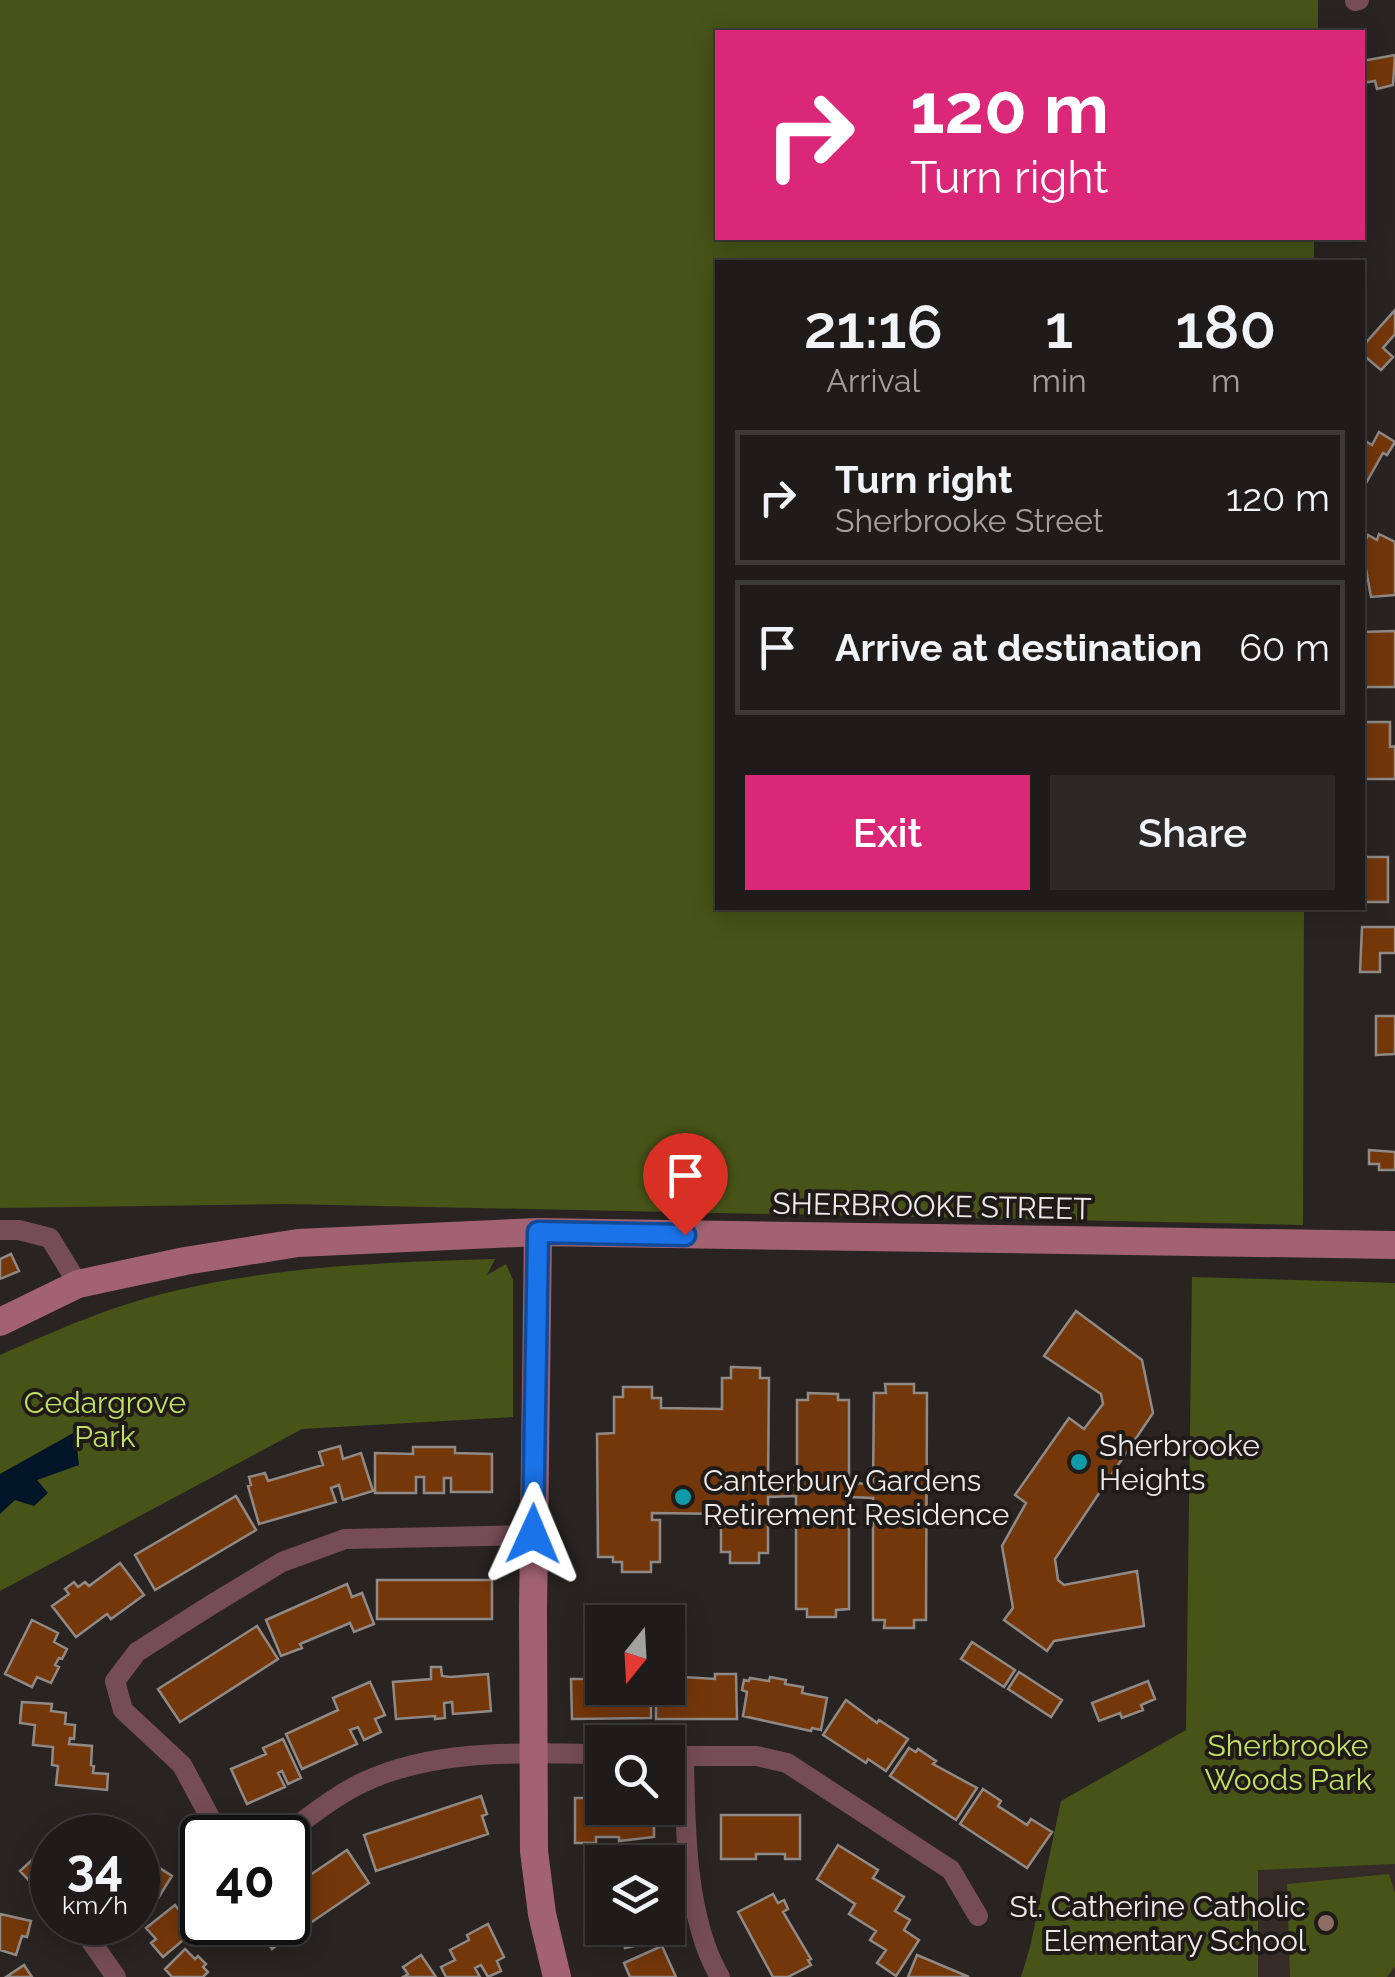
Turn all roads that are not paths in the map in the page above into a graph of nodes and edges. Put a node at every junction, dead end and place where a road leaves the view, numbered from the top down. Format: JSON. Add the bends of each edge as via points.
{"nodes":[{"id":1,"x":0,"y":1230,"type":"edge"},
{"id":2,"x":538,"y":1232,"type":"junction"},
{"id":3,"x":1395,"y":1245,"type":"edge"},
{"id":4,"x":78,"y":1284,"type":"junction"},
{"id":5,"x":0,"y":1322,"type":"edge"},
{"id":6,"x":533,"y":1534,"type":"junction"},
{"id":7,"x":532,"y":1753,"type":"junction"},
{"id":8,"x":585,"y":1754,"type":"edge"},
{"id":9,"x":685,"y":1756,"type":"edge"},
{"id":10,"x":209,"y":1815,"type":"edge"},
{"id":11,"x":310,"y":1818,"type":"edge"},
{"id":12,"x":683,"y":1825,"type":"edge"},
{"id":13,"x":978,"y":1916,"type":"dead end"},
{"id":14,"x":94,"y":1945,"type":"edge"},
{"id":15,"x":116,"y":1977,"type":"edge"},
{"id":16,"x":556,"y":1977,"type":"edge"},
{"id":17,"x":720,"y":1977,"type":"edge"}],
"edges":[{"from":1,"to":4,"type":"street","via":[[50,1238]]},
{"from":2,"to":3,"type":"main road","name":"SHERBROOKE STREET"},
{"from":2,"to":4,"type":"main road","name":"SHERBROOKE STREET","via":[[298,1243]]},
{"from":2,"to":6,"type":"main road"},
{"from":4,"to":5,"type":"main road","name":"SHERBROOKE STREET"},
{"from":6,"to":7,"type":"main road"},
{"from":6,"to":10,"type":"street","via":[[345,1539],[282,1562],[137,1652],[115,1681],[123,1710],[182,1765]]},
{"from":7,"to":8,"type":"street"},
{"from":7,"to":11,"type":"street","via":[[410,1764],[361,1783]]},
{"from":7,"to":16,"type":"main road","via":[[536,1879]]},
{"from":9,"to":13,"type":"street","via":[[787,1763],[952,1870]]},
{"from":12,"to":17,"type":"street","via":[[708,1958]]},
{"from":14,"to":15,"type":"street"}]}
